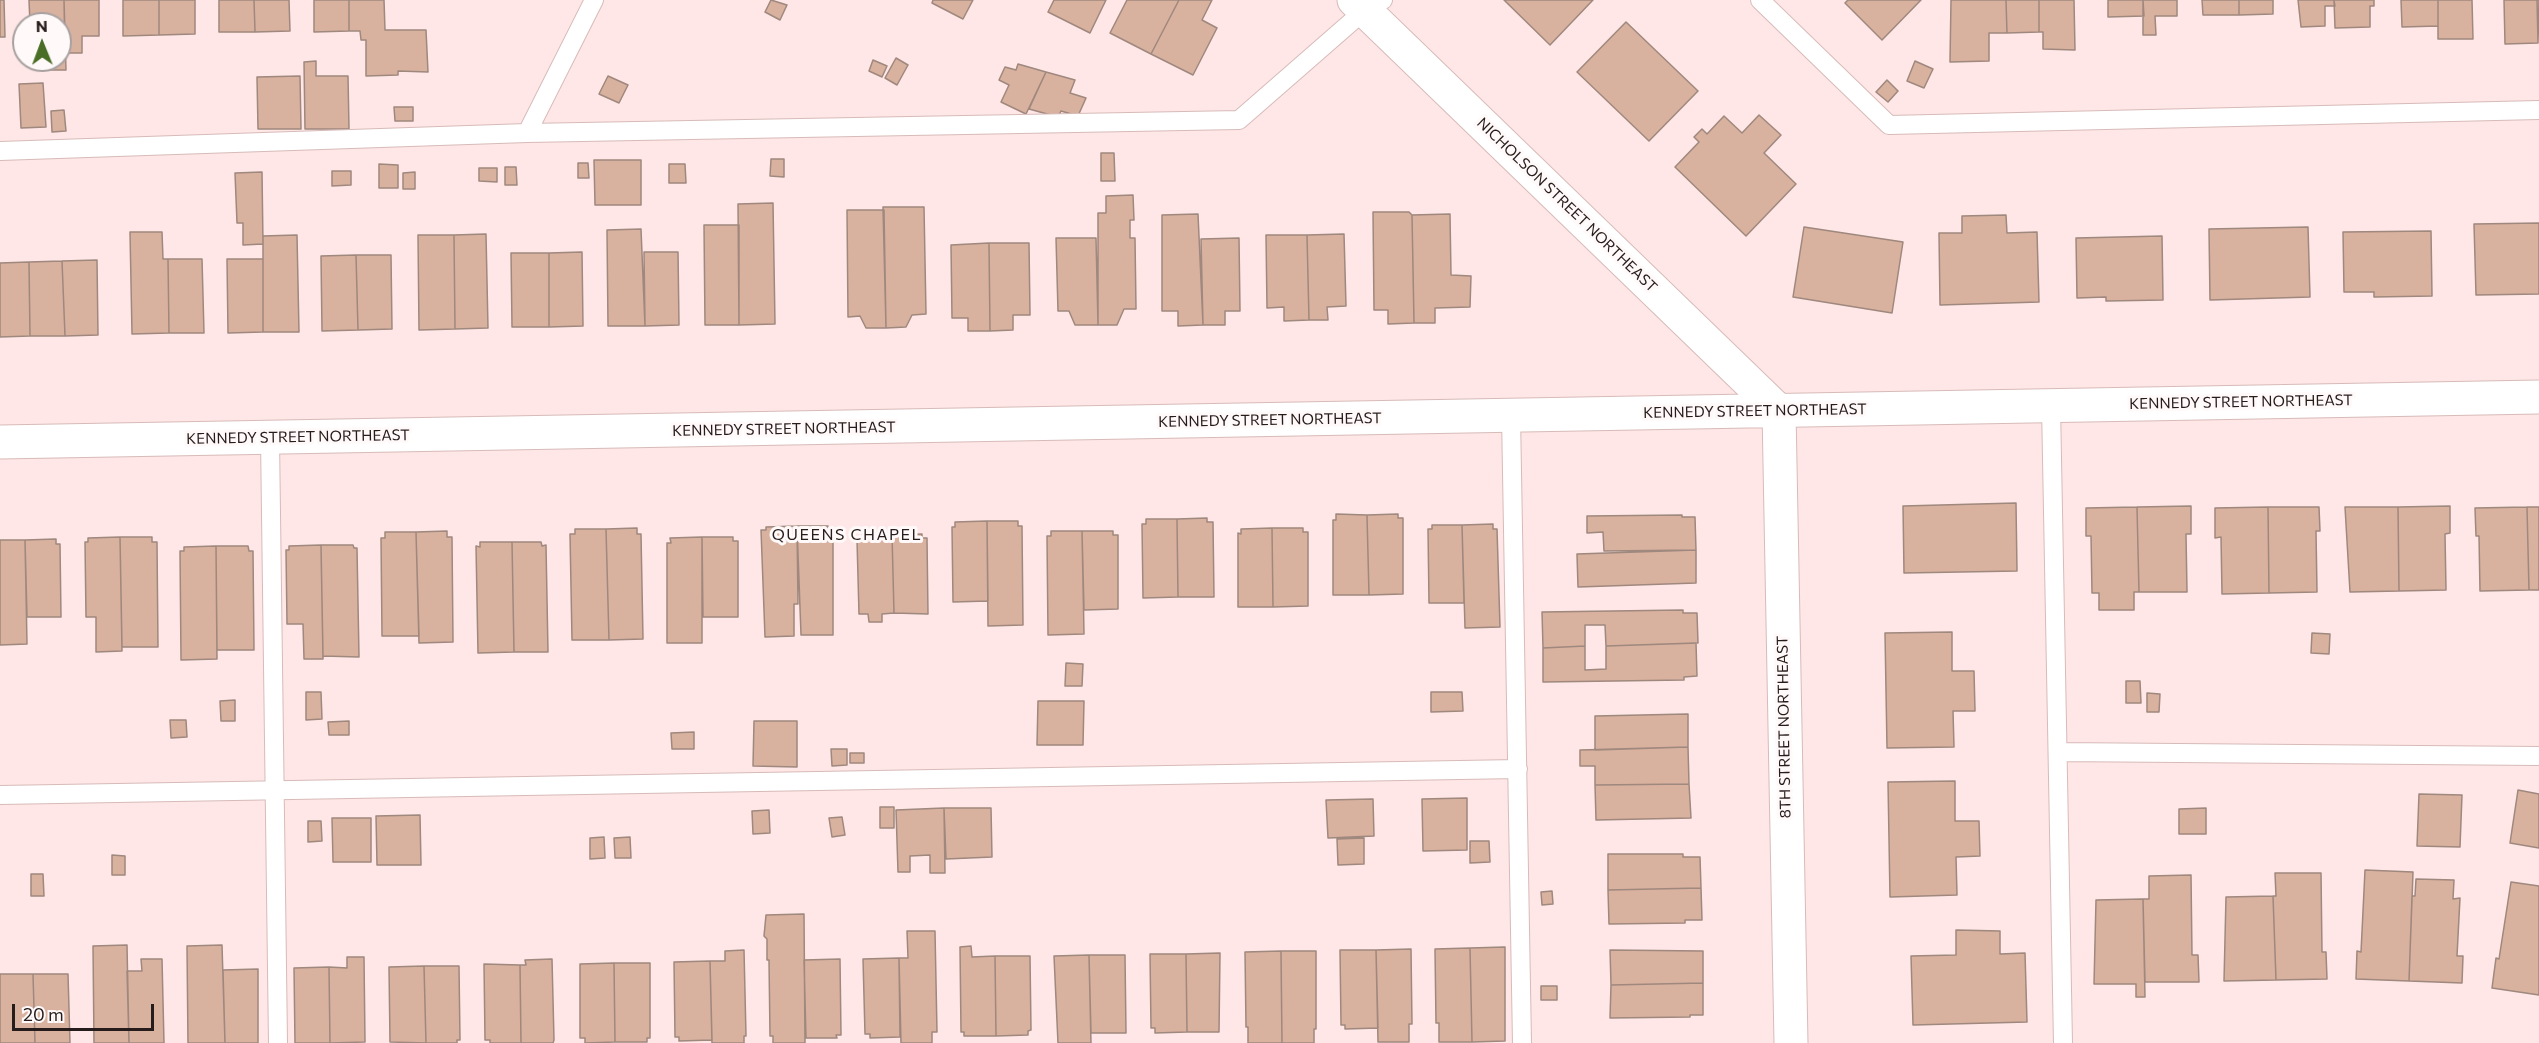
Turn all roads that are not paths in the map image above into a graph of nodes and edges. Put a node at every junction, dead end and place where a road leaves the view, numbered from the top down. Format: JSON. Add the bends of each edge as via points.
{"nodes":[{"id":1,"x":594,"y":0,"type":"edge"},
{"id":2,"x":1760,"y":0,"type":"edge"},
{"id":3,"x":1368,"y":3,"type":"edge"},
{"id":4,"x":2539,"y":110,"type":"edge"},
{"id":5,"x":527,"y":133,"type":"junction"},
{"id":6,"x":0,"y":151,"type":"edge"},
{"id":7,"x":2539,"y":396,"type":"edge"},
{"id":8,"x":2051,"y":405,"type":"junction"},
{"id":9,"x":1779,"y":411,"type":"junction"},
{"id":10,"x":1511,"y":415,"type":"junction"},
{"id":11,"x":270,"y":438,"type":"junction"},
{"id":12,"x":0,"y":442,"type":"edge"},
{"id":13,"x":2058,"y":752,"type":"junction"},
{"id":14,"x":2539,"y":756,"type":"edge"},
{"id":15,"x":1518,"y":768,"type":"junction"},
{"id":16,"x":276,"y":790,"type":"junction"},
{"id":17,"x":0,"y":795,"type":"edge"},
{"id":18,"x":278,"y":1043,"type":"edge"},
{"id":19,"x":1522,"y":1043,"type":"edge"},
{"id":20,"x":1791,"y":1043,"type":"edge"},
{"id":21,"x":2063,"y":1043,"type":"edge"}],
"edges":[{"from":1,"to":5,"type":"lane"},
{"from":2,"to":4,"type":"lane","via":[[1889,124]]},
{"from":3,"to":5,"type":"lane","via":[[1239,120]]},
{"from":3,"to":9,"type":"street","name":"NICHOLSON STREET NORTHEAST"},
{"from":5,"to":6,"type":"lane"},
{"from":7,"to":8,"type":"street","name":"KENNEDY STREET NORTHEAST"},
{"from":8,"to":9,"type":"street","name":"KENNEDY STREET NORTHEAST"},
{"from":8,"to":13,"type":"lane"},
{"from":9,"to":10,"type":"street","name":"KENNEDY STREET NORTHEAST"},
{"from":9,"to":20,"type":"street","name":"8TH STREET NORTHEAST"},
{"from":10,"to":11,"type":"street","name":"KENNEDY STREET NORTHEAST"},
{"from":10,"to":15,"type":"lane"},
{"from":11,"to":12,"type":"street","name":"KENNEDY STREET NORTHEAST"},
{"from":11,"to":16,"type":"lane"},
{"from":13,"to":14,"type":"lane"},
{"from":13,"to":21,"type":"lane"},
{"from":15,"to":16,"type":"lane"},
{"from":15,"to":19,"type":"lane"},
{"from":16,"to":17,"type":"lane"},
{"from":16,"to":18,"type":"lane"}]}
